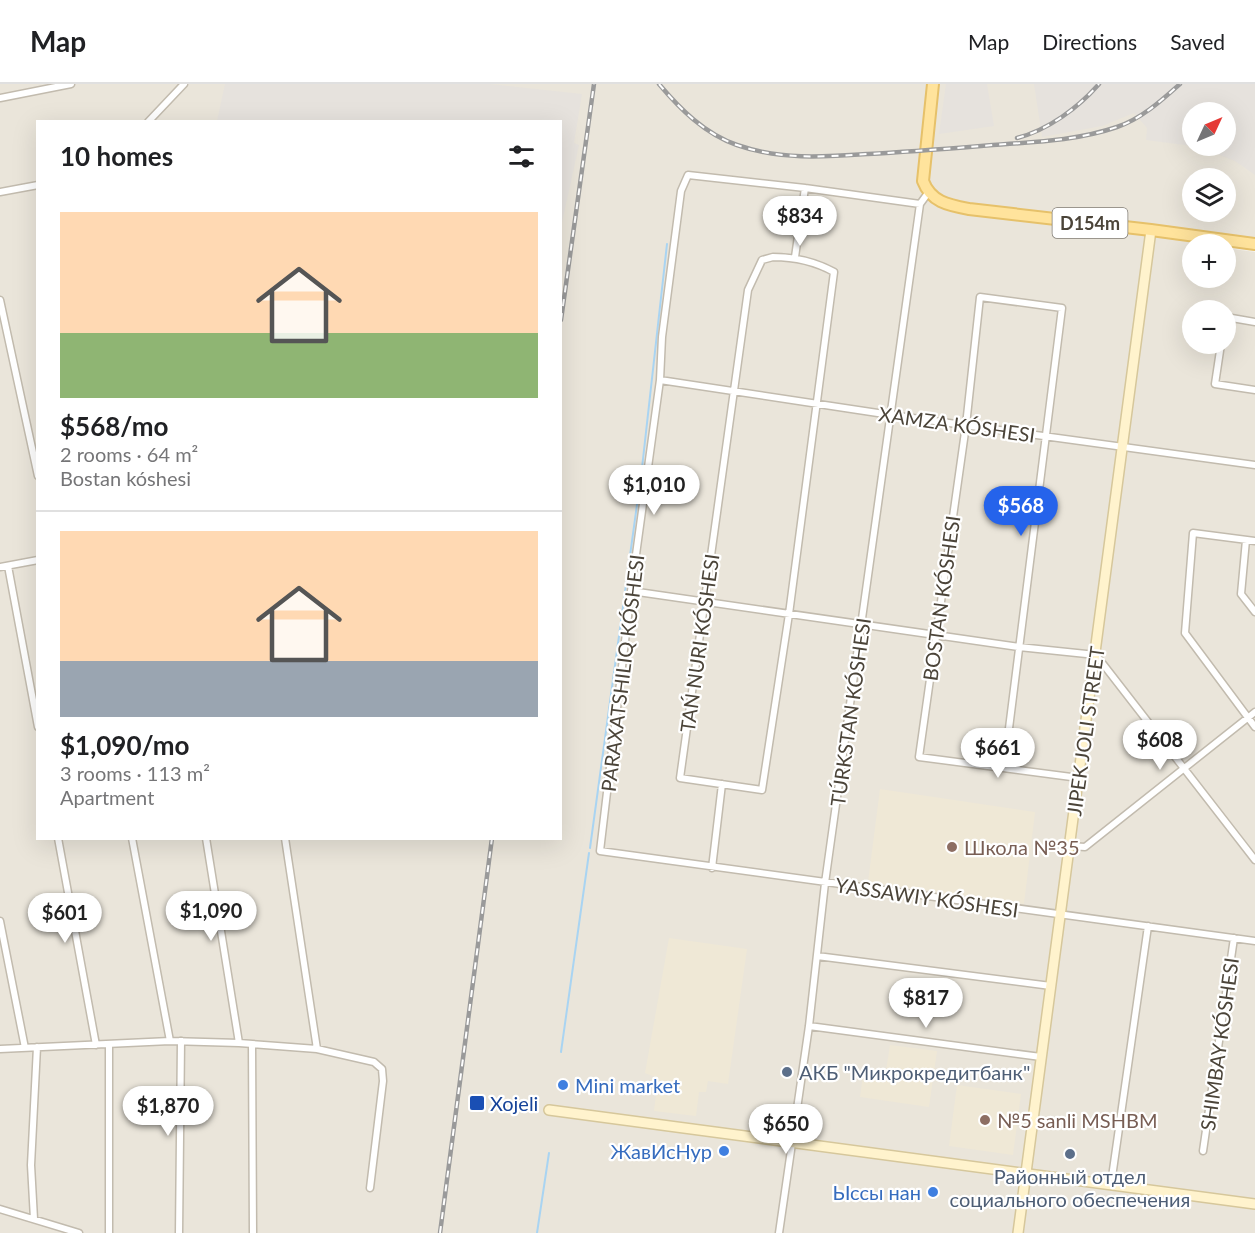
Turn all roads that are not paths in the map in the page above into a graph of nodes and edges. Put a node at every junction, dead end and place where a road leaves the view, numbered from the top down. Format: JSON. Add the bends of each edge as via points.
{"nodes":[{"id":1,"x":71,"y":84,"type":"edge"},
{"id":2,"x":184,"y":84,"type":"edge"},
{"id":3,"x":933,"y":84,"type":"edge"},
{"id":4,"x":44,"y":87,"type":"edge"},
{"id":5,"x":0,"y":98,"type":"edge"},
{"id":6,"x":150,"y":120,"type":"edge"},
{"id":7,"x":36,"y":185,"type":"edge"},
{"id":8,"x":805,"y":188,"type":"junction"},
{"id":9,"x":0,"y":192,"type":"edge"},
{"id":10,"x":928,"y":193,"type":"junction"},
{"id":11,"x":920,"y":204,"type":"junction"},
{"id":12,"x":1151,"y":230,"type":"junction"},
{"id":13,"x":1255,"y":244,"type":"edge"},
{"id":14,"x":795,"y":257,"type":"junction"},
{"id":15,"x":0,"y":300,"type":"edge"},
{"id":16,"x":1236,"y":319,"type":"edge"},
{"id":17,"x":1255,"y":322,"type":"edge"},
{"id":18,"x":1220,"y":354,"type":"edge"},
{"id":19,"x":660,"y":380,"type":"junction"},
{"id":20,"x":735,"y":390,"type":"junction"},
{"id":21,"x":1255,"y":390,"type":"edge"},
{"id":22,"x":818,"y":403,"type":"junction"},
{"id":23,"x":891,"y":415,"type":"junction"},
{"id":24,"x":966,"y":425,"type":"junction"},
{"id":25,"x":1046,"y":436,"type":"junction"},
{"id":26,"x":1124,"y":447,"type":"junction"},
{"id":27,"x":36,"y":465,"type":"edge"},
{"id":28,"x":1255,"y":465,"type":"edge"},
{"id":29,"x":1246,"y":540,"type":"junction"},
{"id":30,"x":1255,"y":542,"type":"edge"},
{"id":31,"x":36,"y":560,"type":"edge"},
{"id":32,"x":8,"y":566,"type":"junction"},
{"id":33,"x":0,"y":567,"type":"edge"},
{"id":34,"x":631,"y":591,"type":"junction"},
{"id":35,"x":705,"y":603,"type":"junction"},
{"id":36,"x":1255,"y":612,"type":"edge"},
{"id":37,"x":789,"y":614,"type":"junction"},
{"id":38,"x":862,"y":625,"type":"junction"},
{"id":39,"x":936,"y":635,"type":"junction"},
{"id":40,"x":1019,"y":647,"type":"junction"},
{"id":41,"x":1096,"y":655,"type":"junction"},
{"id":42,"x":1255,"y":712,"type":"edge"},
{"id":43,"x":36,"y":716,"type":"edge"},
{"id":44,"x":1248,"y":718,"type":"junction"},
{"id":45,"x":1255,"y":727,"type":"edge"},
{"id":46,"x":1183,"y":767,"type":"junction"},
{"id":47,"x":1004,"y":768,"type":"junction"},
{"id":48,"x":1079,"y":778,"type":"junction"},
{"id":49,"x":722,"y":784,"type":"junction"},
{"id":50,"x":58,"y":840,"type":"edge"},
{"id":51,"x":132,"y":840,"type":"edge"},
{"id":52,"x":206,"y":840,"type":"edge"},
{"id":53,"x":285,"y":840,"type":"edge"},
{"id":54,"x":1070,"y":846,"type":"junction"},
{"id":55,"x":1255,"y":860,"type":"edge"},
{"id":56,"x":712,"y":868,"type":"junction"},
{"id":57,"x":825,"y":883,"type":"junction"},
{"id":58,"x":1061,"y":915,"type":"junction"},
{"id":59,"x":0,"y":921,"type":"edge"},
{"id":60,"x":1148,"y":926,"type":"junction"},
{"id":61,"x":1234,"y":938,"type":"junction"},
{"id":62,"x":1255,"y":941,"type":"edge"},
{"id":63,"x":817,"y":956,"type":"junction"},
{"id":64,"x":1051,"y":986,"type":"junction"},
{"id":65,"x":809,"y":1026,"type":"junction"},
{"id":66,"x":170,"y":1041,"type":"junction"},
{"id":67,"x":181,"y":1041,"type":"junction"},
{"id":68,"x":239,"y":1043,"type":"junction"},
{"id":69,"x":252,"y":1044,"type":"junction"},
{"id":70,"x":96,"y":1045,"type":"junction"},
{"id":71,"x":110,"y":1045,"type":"junction"},
{"id":72,"x":37,"y":1047,"type":"junction"},
{"id":73,"x":25,"y":1048,"type":"junction"},
{"id":74,"x":0,"y":1049,"type":"edge"},
{"id":75,"x":317,"y":1049,"type":"junction"},
{"id":76,"x":1041,"y":1056,"type":"junction"},
{"id":77,"x":549,"y":1110,"type":"dead end"},
{"id":78,"x":791,"y":1142,"type":"junction"},
{"id":79,"x":1203,"y":1151,"type":"dead end"},
{"id":80,"x":1026,"y":1173,"type":"junction"},
{"id":81,"x":1111,"y":1184,"type":"junction"},
{"id":82,"x":370,"y":1188,"type":"dead end"},
{"id":83,"x":1255,"y":1204,"type":"edge"},
{"id":84,"x":0,"y":1209,"type":"edge"},
{"id":85,"x":34,"y":1219,"type":"junction"},
{"id":86,"x":79,"y":1233,"type":"edge"},
{"id":87,"x":109,"y":1233,"type":"edge"},
{"id":88,"x":179,"y":1233,"type":"edge"},
{"id":89,"x":253,"y":1233,"type":"edge"},
{"id":90,"x":779,"y":1233,"type":"edge"},
{"id":91,"x":1018,"y":1233,"type":"edge"}],
"edges":[{"from":1,"to":4,"type":"street"},
{"from":2,"to":6,"type":"street"},
{"from":3,"to":10,"type":"main road","via":[[923,169]]},
{"from":4,"to":5,"type":"street"},
{"from":7,"to":9,"type":"street"},
{"from":8,"to":11,"type":"street"},
{"from":8,"to":14,"type":"street"},
{"from":8,"to":19,"type":"street","via":[[688,175],[681,191]]},
{"from":10,"to":11,"type":"street","name":"TÚRKSTAN KÓSHESI"},
{"from":10,"to":12,"type":"main road","number":"D154m","via":[[950,206]]},
{"from":11,"to":23,"type":"street","name":"TÚRKSTAN KÓSHESI"},
{"from":12,"to":13,"type":"main road","number":"D154m"},
{"from":12,"to":26,"type":"street","name":"JIPEK JOLI STREET"},
{"from":14,"to":20,"type":"street","via":[[762,260],[748,290]]},
{"from":14,"to":22,"type":"street","via":[[834,272]]},
{"from":15,"to":27,"type":"street"},
{"from":16,"to":17,"type":"street"},
{"from":18,"to":21,"type":"street","via":[[1215,384]]},
{"from":19,"to":20,"type":"street","name":"XAMZA KÓSHESI"},
{"from":19,"to":34,"type":"street"},
{"from":20,"to":22,"type":"street","name":"XAMZA KÓSHESI"},
{"from":20,"to":35,"type":"street"},
{"from":22,"to":23,"type":"street","name":"XAMZA KÓSHESI"},
{"from":22,"to":37,"type":"street"},
{"from":23,"to":24,"type":"street","name":"XAMZA KÓSHESI"},
{"from":23,"to":38,"type":"street","name":"TÚRKSTAN KÓSHESI"},
{"from":24,"to":25,"type":"street","name":"XAMZA KÓSHESI"},
{"from":24,"to":25,"type":"street","name":"BOSTAN KÓSHESI","via":[[981,297],[1062,308]]},
{"from":24,"to":39,"type":"street","name":"BOSTAN KÓSHESI"},
{"from":25,"to":26,"type":"street","name":"XAMZA KÓSHESI"},
{"from":25,"to":40,"type":"street"},
{"from":26,"to":28,"type":"street","name":"XAMZA KÓSHESI"},
{"from":26,"to":41,"type":"street","name":"JIPEK JOLI STREET"},
{"from":29,"to":30,"type":"street"},
{"from":29,"to":36,"type":"street","via":[[1241,594]]},
{"from":29,"to":44,"type":"street","via":[[1193,533],[1185,633]]},
{"from":31,"to":32,"type":"street"},
{"from":32,"to":33,"type":"street"},
{"from":32,"to":43,"type":"street"},
{"from":34,"to":35,"type":"street"},
{"from":34,"to":56,"type":"street","name":"YASSAWIY KÓSHESI","via":[[600,851]]},
{"from":35,"to":37,"type":"street"},
{"from":35,"to":49,"type":"street","via":[[680,778]]},
{"from":37,"to":38,"type":"street"},
{"from":37,"to":49,"type":"street","via":[[762,790]]},
{"from":38,"to":39,"type":"street"},
{"from":38,"to":57,"type":"street","name":"TÚRKSTAN KÓSHESI"},
{"from":39,"to":40,"type":"street"},
{"from":39,"to":47,"type":"street","name":"BOSTAN KÓSHESI","via":[[919,757]]},
{"from":40,"to":41,"type":"street"},
{"from":40,"to":47,"type":"street"},
{"from":41,"to":46,"type":"street"},
{"from":41,"to":48,"type":"street","name":"JIPEK JOLI STREET"},
{"from":42,"to":44,"type":"street"},
{"from":44,"to":45,"type":"street"},
{"from":44,"to":46,"type":"street"},
{"from":46,"to":54,"type":"street","via":[[1085,847]]},
{"from":46,"to":55,"type":"street"},
{"from":47,"to":48,"type":"street"},
{"from":48,"to":54,"type":"street","name":"JIPEK JOLI STREET"},
{"from":49,"to":56,"type":"street"},
{"from":50,"to":70,"type":"street"},
{"from":51,"to":66,"type":"street"},
{"from":52,"to":68,"type":"street"},
{"from":53,"to":75,"type":"street"},
{"from":54,"to":58,"type":"street","name":"JIPEK JOLI STREET"},
{"from":56,"to":57,"type":"street","name":"YASSAWIY KÓSHESI"},
{"from":57,"to":58,"type":"street","name":"YASSAWIY KÓSHESI"},
{"from":57,"to":63,"type":"street","name":"TÚRKSTAN KÓSHESI"},
{"from":58,"to":60,"type":"street","name":"YASSAWIY KÓSHESI"},
{"from":58,"to":64,"type":"street","name":"JIPEK JOLI STREET"},
{"from":59,"to":73,"type":"street"},
{"from":60,"to":61,"type":"street","name":"YASSAWIY KÓSHESI"},
{"from":60,"to":81,"type":"street"},
{"from":61,"to":62,"type":"street","name":"YASSAWIY KÓSHESI"},
{"from":61,"to":79,"type":"street","name":"SHIMBAY KÓSHESI"},
{"from":63,"to":64,"type":"street"},
{"from":63,"to":65,"type":"street","name":"TÚRKSTAN KÓSHESI"},
{"from":64,"to":76,"type":"street","name":"JIPEK JOLI STREET"},
{"from":65,"to":76,"type":"street"},
{"from":65,"to":78,"type":"street","name":"TÚRKSTAN KÓSHESI"},
{"from":66,"to":67,"type":"street"},
{"from":66,"to":71,"type":"street"},
{"from":67,"to":68,"type":"street"},
{"from":67,"to":88,"type":"street"},
{"from":68,"to":69,"type":"street"},
{"from":69,"to":75,"type":"street"},
{"from":69,"to":89,"type":"street"},
{"from":70,"to":71,"type":"street"},
{"from":70,"to":72,"type":"street"},
{"from":71,"to":87,"type":"street"},
{"from":72,"to":73,"type":"street"},
{"from":72,"to":85,"type":"street","via":[[31,1165]]},
{"from":73,"to":74,"type":"street"},
{"from":75,"to":82,"type":"street","via":[[374,1062],[382,1069]]},
{"from":76,"to":80,"type":"street","name":"JIPEK JOLI STREET"},
{"from":77,"to":78,"type":"street"},
{"from":78,"to":80,"type":"street"},
{"from":78,"to":90,"type":"street","name":"TÚRKSTAN KÓSHESI"},
{"from":80,"to":81,"type":"street"},
{"from":80,"to":91,"type":"street","name":"JIPEK JOLI STREET"},
{"from":81,"to":83,"type":"street"},
{"from":84,"to":85,"type":"street"},
{"from":85,"to":86,"type":"street"}]}
